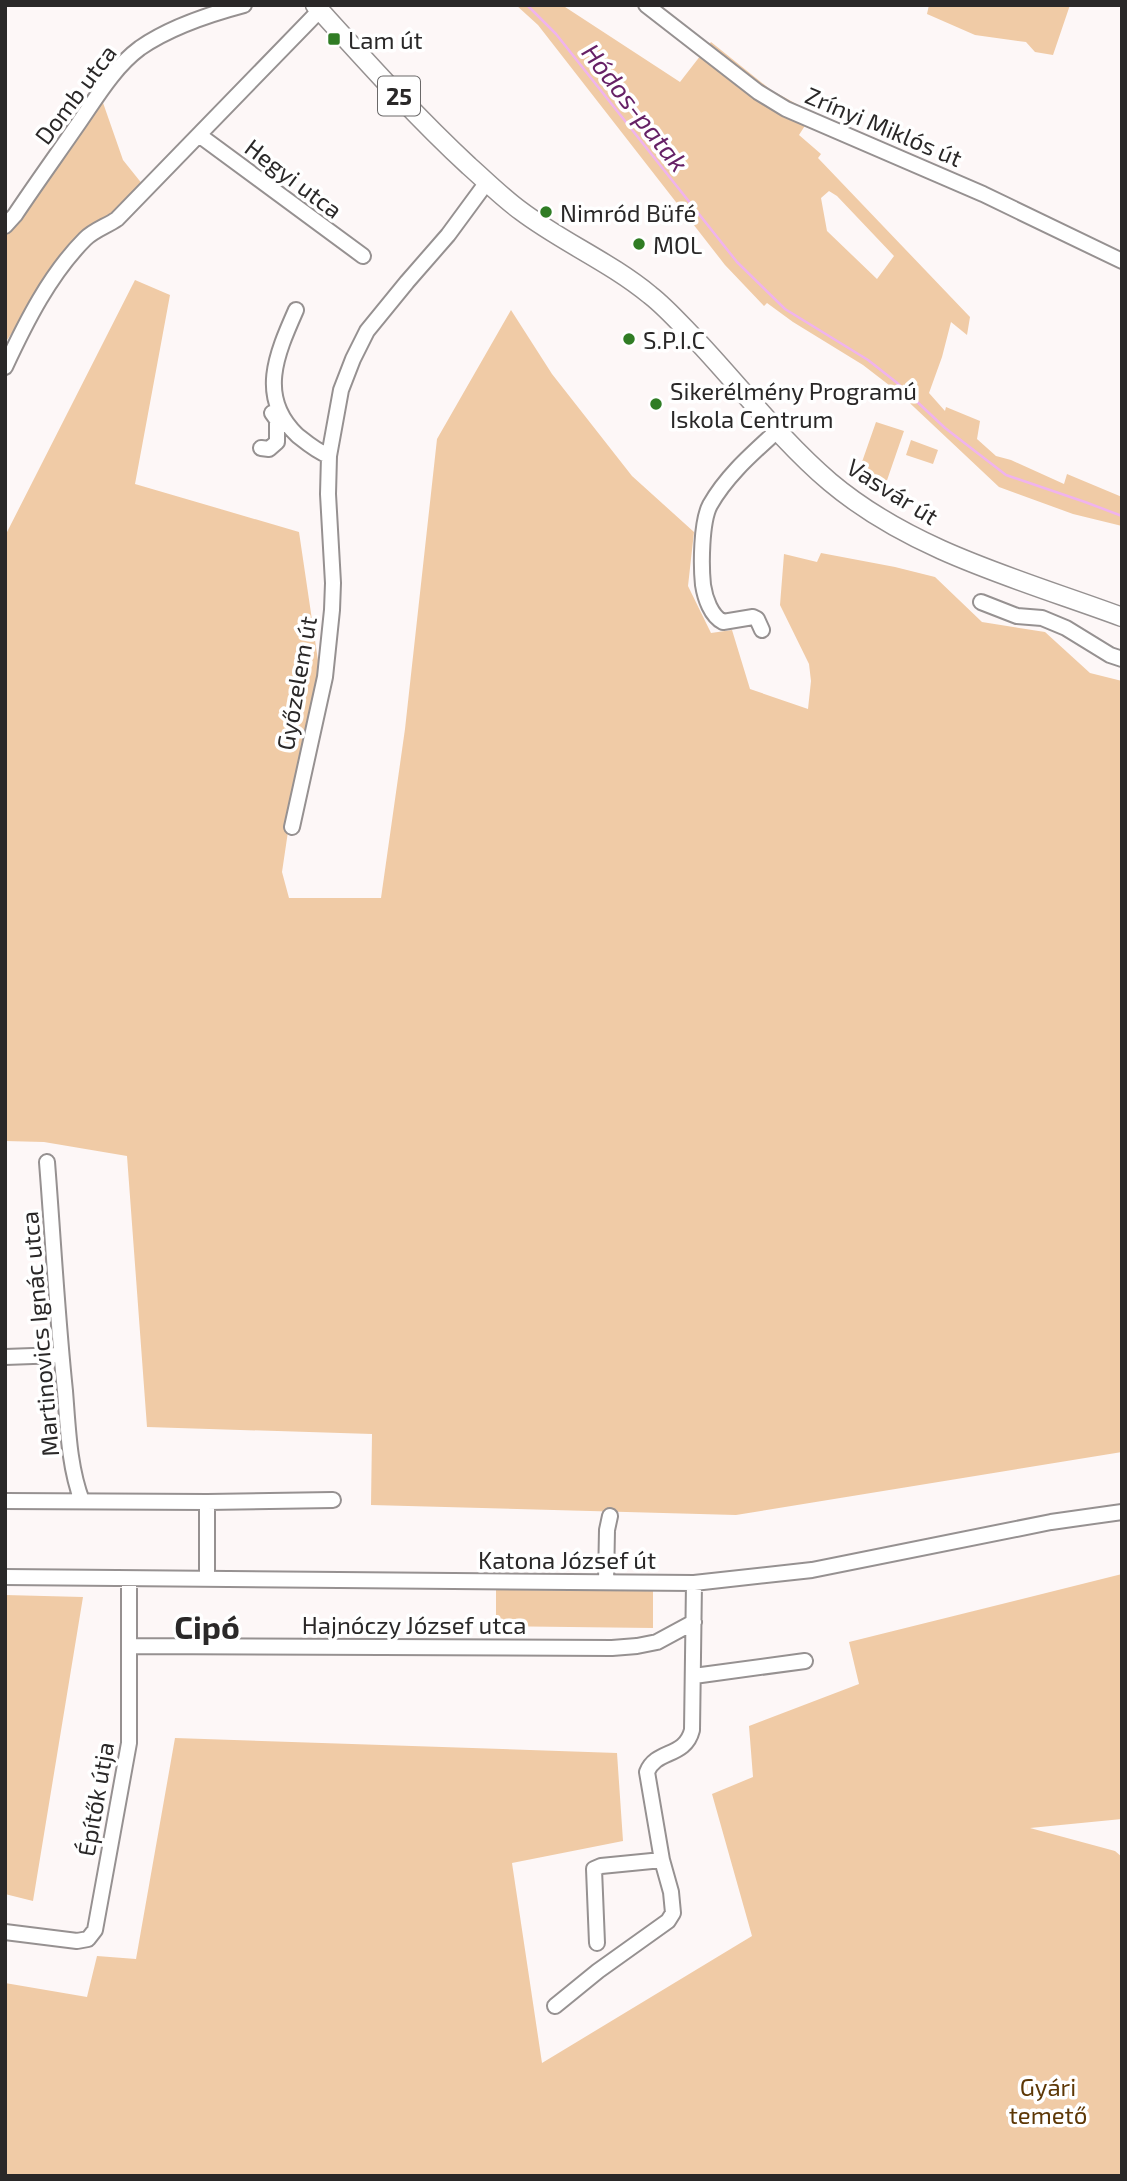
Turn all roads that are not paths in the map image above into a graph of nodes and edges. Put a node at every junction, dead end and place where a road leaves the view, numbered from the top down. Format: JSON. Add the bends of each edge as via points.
{"nodes":[{"id":1,"x":244,"y":5,"type":"edge"},
{"id":2,"x":646,"y":5,"type":"edge"},
{"id":3,"x":318,"y":8,"type":"edge"},
{"id":4,"x":199,"y":135,"type":"junction"},
{"id":5,"x":487,"y":182,"type":"junction"},
{"id":6,"x":5,"y":226,"type":"edge"},
{"id":7,"x":363,"y":256,"type":"dead end"},
{"id":8,"x":1122,"y":261,"type":"edge"},
{"id":9,"x":296,"y":310,"type":"dead end"},
{"id":10,"x":5,"y":367,"type":"edge"},
{"id":11,"x":778,"y":430,"type":"junction"},
{"id":12,"x":261,"y":448,"type":"dead end"},
{"id":13,"x":328,"y":458,"type":"junction"},
{"id":14,"x":981,"y":602,"type":"dead end"},
{"id":15,"x":1113,"y":611,"type":"edge"},
{"id":16,"x":1122,"y":617,"type":"edge"},
{"id":17,"x":762,"y":630,"type":"dead end"},
{"id":18,"x":1122,"y":659,"type":"edge"},
{"id":19,"x":292,"y":827,"type":"dead end"},
{"id":20,"x":47,"y":1162,"type":"dead end"},
{"id":21,"x":61,"y":1354,"type":"junction"},
{"id":22,"x":5,"y":1357,"type":"edge"},
{"id":23,"x":333,"y":1500,"type":"dead end"},
{"id":24,"x":5,"y":1501,"type":"edge"},
{"id":25,"x":82,"y":1501,"type":"junction"},
{"id":26,"x":207,"y":1502,"type":"junction"},
{"id":27,"x":1122,"y":1512,"type":"edge"},
{"id":28,"x":610,"y":1516,"type":"dead end"},
{"id":29,"x":5,"y":1577,"type":"edge"},
{"id":30,"x":129,"y":1578,"type":"junction"},
{"id":31,"x":207,"y":1578,"type":"junction"},
{"id":32,"x":606,"y":1582,"type":"junction"},
{"id":33,"x":694,"y":1583,"type":"junction"},
{"id":34,"x":694,"y":1622,"type":"junction"},
{"id":35,"x":130,"y":1646,"type":"junction"},
{"id":36,"x":804,"y":1661,"type":"dead end"},
{"id":37,"x":694,"y":1676,"type":"junction"},
{"id":38,"x":662,"y":1860,"type":"junction"},
{"id":39,"x":5,"y":1932,"type":"edge"},
{"id":40,"x":597,"y":1943,"type":"dead end"},
{"id":41,"x":555,"y":2006,"type":"dead end"}],
"edges":[{"from":1,"to":6,"type":"street","name":"Domb utca","via":[[156,38],[134,54],[108,82]]},
{"from":2,"to":8,"type":"street","name":"Zrínyi Miklós út","via":[[786,109],[984,194]]},
{"from":3,"to":4,"type":"street"},
{"from":3,"to":5,"type":"main road","number":"25","via":[[417,116]]},
{"from":4,"to":7,"type":"street","name":"Hegyi utca"},
{"from":4,"to":10,"type":"street","via":[[117,219],[86,238],[40,301]]},
{"from":5,"to":11,"type":"main road","name":"Vasvár út","number":"25","via":[[533,219],[651,295]]},
{"from":5,"to":13,"type":"street","name":"Győzelem út","via":[[361,341],[341,390]]},
{"from":9,"to":13,"type":"street","via":[[275,367],[276,406],[295,432]]},
{"from":11,"to":15,"type":"main road","name":"Vasvár út","number":"25","via":[[831,482],[888,522],[979,565]]},
{"from":11,"to":17,"type":"street","via":[[740,464],[705,519],[703,583],[715,617],[723,622],[753,617]]},
{"from":12,"to":13,"type":"street","via":[[275,446],[275,420],[297,446]]},
{"from":13,"to":19,"type":"street","name":"Győzelem út","via":[[332,610],[325,677]]},
{"from":14,"to":18,"type":"street","via":[[1017,616],[1042,618]]},
{"from":15,"to":16,"type":"main road","name":"Vasvár út","number":"25"},
{"from":20,"to":21,"type":"street","name":"Martinovics Ignác utca"},
{"from":21,"to":22,"type":"street"},
{"from":21,"to":25,"type":"street","name":"Martinovics Ignác utca","via":[[72,1465]]},
{"from":23,"to":26,"type":"street"},
{"from":24,"to":25,"type":"street"},
{"from":25,"to":26,"type":"street"},
{"from":26,"to":31,"type":"street"},
{"from":27,"to":33,"type":"street","name":"Katona József út","via":[[812,1570]]},
{"from":28,"to":32,"type":"street"},
{"from":29,"to":30,"type":"street","name":"Katona József út"},
{"from":30,"to":31,"type":"street","name":"Katona József út"},
{"from":30,"to":35,"type":"street","name":"Építők útja"},
{"from":31,"to":32,"type":"street","name":"Katona József út"},
{"from":32,"to":33,"type":"street","name":"Katona József út"},
{"from":33,"to":34,"type":"street"},
{"from":34,"to":35,"type":"street","name":"Hajnóczy József utca","via":[[657,1642],[612,1648]]},
{"from":34,"to":37,"type":"street"},
{"from":35,"to":39,"type":"street","name":"Építők útja","via":[[129,1743],[92,1936],[78,1941]]},
{"from":36,"to":37,"type":"street"},
{"from":37,"to":38,"type":"street","via":[[690,1738],[682,1748],[654,1760],[647,1772]]},
{"from":38,"to":40,"type":"street","via":[[594,1869]]},
{"from":38,"to":41,"type":"street","via":[[671,1892],[671,1919]]}]}
